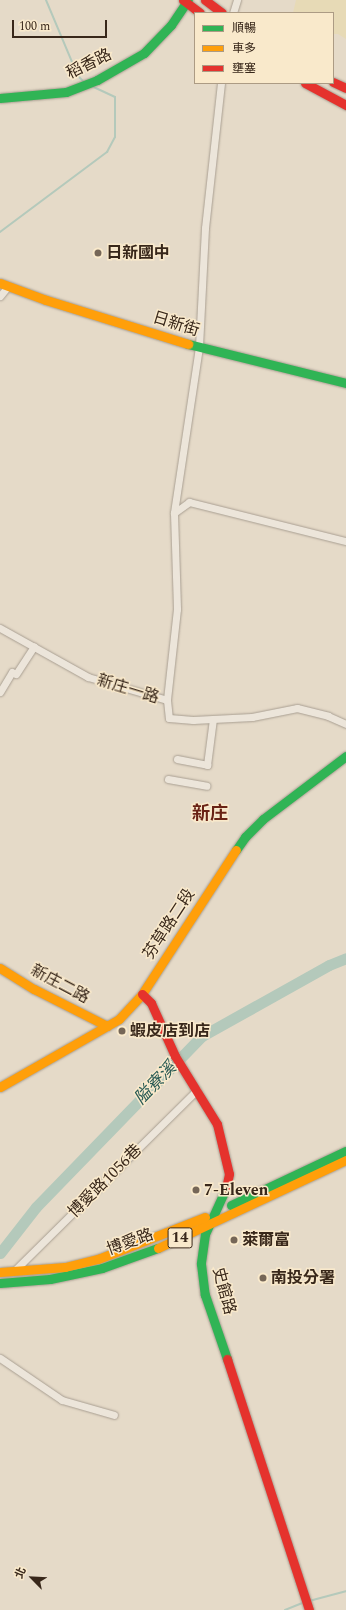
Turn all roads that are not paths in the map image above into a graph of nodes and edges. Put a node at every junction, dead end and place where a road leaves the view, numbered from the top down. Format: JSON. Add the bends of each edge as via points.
{"nodes":[{"id":1,"x":205,"y":0,"type":"edge"},
{"id":2,"x":238,"y":0,"type":"edge"},
{"id":3,"x":186,"y":1,"type":"edge"},
{"id":4,"x":199,"y":12,"type":"edge"},
{"id":5,"x":221,"y":12,"type":"edge"},
{"id":6,"x":233,"y":12,"type":"edge"},
{"id":7,"x":334,"y":82,"type":"edge"},
{"id":8,"x":221,"y":84,"type":"edge"},
{"id":9,"x":307,"y":84,"type":"edge"},
{"id":10,"x":346,"y":88,"type":"edge"},
{"id":11,"x":0,"y":98,"type":"edge"},
{"id":12,"x":346,"y":105,"type":"edge"},
{"id":13,"x":4,"y":284,"type":"edge"},
{"id":14,"x":0,"y":296,"type":"edge"},
{"id":15,"x":199,"y":347,"type":"junction"},
{"id":16,"x":346,"y":383,"type":"edge"},
{"id":17,"x":174,"y":513,"type":"junction"},
{"id":18,"x":346,"y":541,"type":"edge"},
{"id":19,"x":0,"y":628,"type":"edge"},
{"id":20,"x":34,"y":646,"type":"junction"},
{"id":21,"x":0,"y":692,"type":"edge"},
{"id":22,"x":167,"y":700,"type":"junction"},
{"id":23,"x":213,"y":719,"type":"junction"},
{"id":24,"x":346,"y":724,"type":"edge"},
{"id":25,"x":346,"y":756,"type":"edge"},
{"id":26,"x":177,"y":759,"type":"dead end"},
{"id":27,"x":168,"y":779,"type":"dead end"},
{"id":28,"x":206,"y":786,"type":"dead end"},
{"id":29,"x":0,"y":968,"type":"edge"},
{"id":30,"x":142,"y":994,"type":"junction"},
{"id":31,"x":106,"y":1026,"type":"junction"},
{"id":32,"x":0,"y":1087,"type":"edge"},
{"id":33,"x":195,"y":1088,"type":"junction"},
{"id":34,"x":346,"y":1151,"type":"edge"},
{"id":35,"x":346,"y":1160,"type":"edge"},
{"id":36,"x":216,"y":1212,"type":"junction"},
{"id":37,"x":209,"y":1224,"type":"junction"},
{"id":38,"x":0,"y":1272,"type":"edge"},
{"id":39,"x":13,"y":1272,"type":"junction"},
{"id":40,"x":1,"y":1284,"type":"edge"},
{"id":41,"x":0,"y":1358,"type":"edge"},
{"id":42,"x":114,"y":1416,"type":"dead end"},
{"id":43,"x":307,"y":1603,"type":"edge"}],
"edges":[{"from":1,"to":5,"type":"street"},
{"from":2,"to":6,"type":"street"},
{"from":3,"to":4,"type":"street"},
{"from":3,"to":11,"type":"street","name":"稻香路","via":[[170,25],[144,53],[79,89],[34,97]]},
{"from":7,"to":10,"type":"street"},
{"from":8,"to":15,"type":"street","via":[[206,228]]},
{"from":9,"to":12,"type":"street"},
{"from":13,"to":14,"type":"street"},
{"from":13,"to":15,"type":"street","name":"日新街","via":[[46,300]]},
{"from":15,"to":16,"type":"street","name":"日新街"},
{"from":15,"to":17,"type":"street"},
{"from":17,"to":18,"type":"street","via":[[188,502]]},
{"from":17,"to":22,"type":"street","via":[[177,609]]},
{"from":19,"to":20,"type":"street","name":"新庄一路"},
{"from":20,"to":21,"type":"street","via":[[16,674],[12,672]]},
{"from":20,"to":22,"type":"street","name":"新庄一路","via":[[88,677]]},
{"from":22,"to":23,"type":"street","name":"新庄一路","via":[[169,718]]},
{"from":23,"to":24,"type":"street","name":"新庄一路","via":[[252,717],[297,708],[328,716]]},
{"from":23,"to":26,"type":"street","via":[[207,764]]},
{"from":25,"to":30,"type":"street","name":"芬草路二段","via":[[263,819],[245,837]]},
{"from":27,"to":28,"type":"street"},
{"from":29,"to":31,"type":"street","name":"新庄二路","via":[[34,989]]},
{"from":30,"to":31,"type":"street","name":"芬草路二段","via":[[119,1019]]},
{"from":30,"to":33,"type":"street","name":"史館路","via":[[151,1003],[175,1056]]},
{"from":31,"to":32,"type":"street","name":"芬草路二段"},
{"from":33,"to":36,"type":"street","name":"史館路","via":[[217,1124],[229,1174]]},
{"from":33,"to":39,"type":"street","name":"博愛路1056巷"},
{"from":34,"to":36,"type":"street","name":"博愛路","number":"14"},
{"from":35,"to":37,"type":"street","name":"博愛路","number":"14"},
{"from":36,"to":37,"type":"street","name":"史館路"},
{"from":36,"to":39,"type":"street","name":"博愛路","number":"14","via":[[160,1237],[98,1259],[65,1267]]},
{"from":37,"to":40,"type":"street","name":"博愛路","number":"14","via":[[144,1255],[102,1268],[50,1279]]},
{"from":37,"to":43,"type":"street","name":"史館路","via":[[201,1264],[205,1295],[254,1436]]},
{"from":38,"to":39,"type":"street","number":"14"},
{"from":39,"to":40,"type":"street"},
{"from":41,"to":42,"type":"street","via":[[62,1400]]}]}
